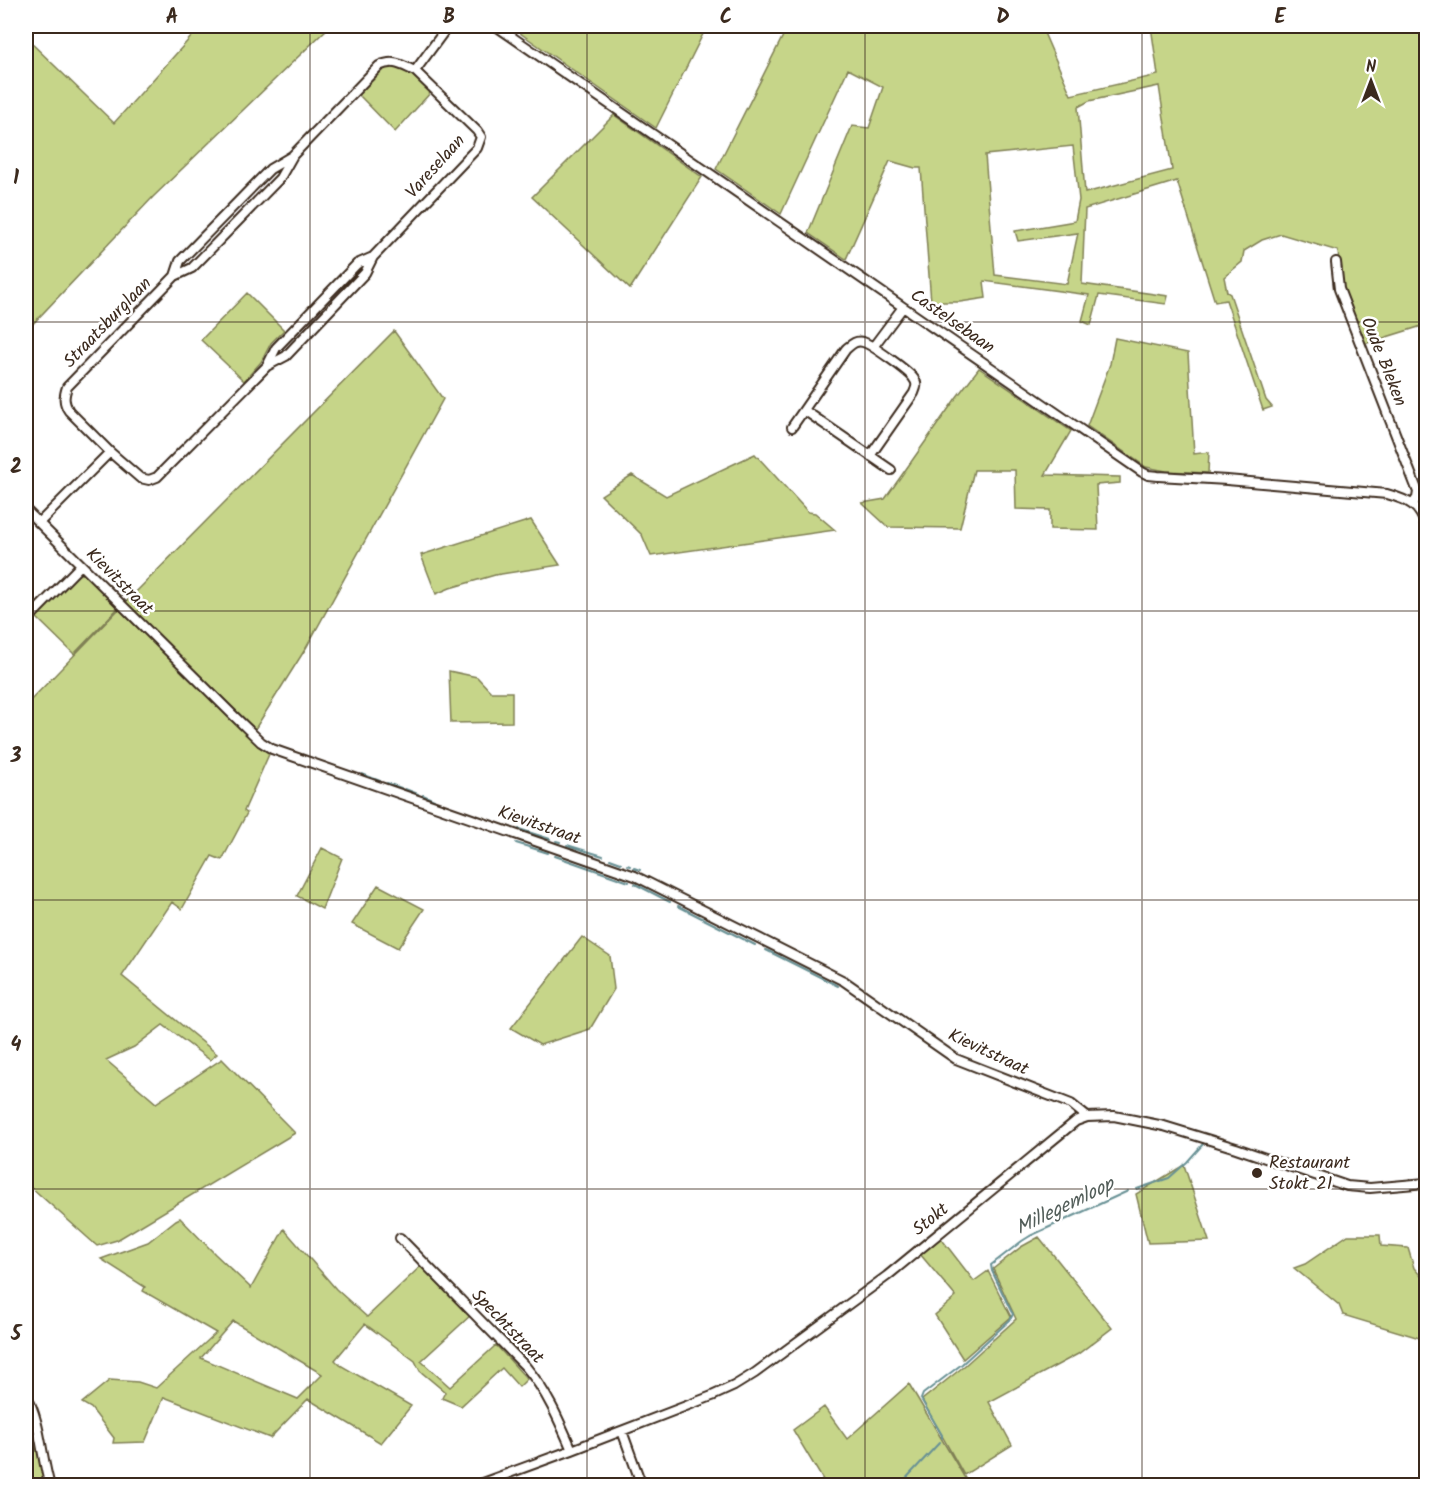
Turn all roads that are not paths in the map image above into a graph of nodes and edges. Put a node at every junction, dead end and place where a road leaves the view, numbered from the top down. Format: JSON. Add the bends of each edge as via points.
{"nodes":[{"id":1,"x":448,"y":26,"type":"edge"},
{"id":2,"x":496,"y":26,"type":"edge"},
{"id":3,"x":415,"y":70,"type":"junction"},
{"id":4,"x":293,"y":155,"type":"junction"},
{"id":5,"x":373,"y":257,"type":"junction"},
{"id":6,"x":1336,"y":262,"type":"dead end"},
{"id":7,"x":175,"y":276,"type":"junction"},
{"id":8,"x":903,"y":307,"type":"junction"},
{"id":9,"x":873,"y":347,"type":"junction"},
{"id":10,"x":267,"y":366,"type":"junction"},
{"id":11,"x":804,"y":410,"type":"junction"},
{"id":12,"x":792,"y":427,"type":"dead end"},
{"id":13,"x":110,"y":452,"type":"junction"},
{"id":14,"x":870,"y":456,"type":"junction"},
{"id":15,"x":891,"y":470,"type":"dead end"},
{"id":16,"x":1413,"y":504,"type":"junction"},
{"id":17,"x":26,"y":510,"type":"edge"},
{"id":18,"x":39,"y":524,"type":"junction"},
{"id":19,"x":1426,"y":527,"type":"edge"},
{"id":20,"x":81,"y":565,"type":"junction"},
{"id":21,"x":26,"y":621,"type":"edge"},
{"id":22,"x":1087,"y":1117,"type":"junction"},
{"id":23,"x":1426,"y":1183,"type":"edge"},
{"id":24,"x":400,"y":1238,"type":"dead end"},
{"id":25,"x":26,"y":1395,"type":"edge"},
{"id":26,"x":622,"y":1431,"type":"junction"},
{"id":27,"x":572,"y":1450,"type":"junction"},
{"id":28,"x":50,"y":1485,"type":"edge"},
{"id":29,"x":474,"y":1485,"type":"edge"},
{"id":30,"x":642,"y":1485,"type":"edge"}],
"edges":[{"from":1,"to":3,"type":"street"},
{"from":2,"to":8,"type":"street","name":"Castelsebaan"},
{"from":3,"to":4,"type":"street","name":"Straatsburglaan","via":[[397,63],[379,66]]},
{"from":3,"to":5,"type":"street","name":"Vareselaan","via":[[481,137],[477,148]]},
{"from":4,"to":7,"type":"street","name":"Straatsburglaan","via":[[280,178],[192,268]]},
{"from":4,"to":7,"type":"street","name":"Straatsburglaan","via":[[270,169],[180,261]]},
{"from":5,"to":10,"type":"street","name":"Vareselaan","via":[[365,273],[286,356]]},
{"from":5,"to":10,"type":"street","name":"Vareselaan","via":[[357,264],[276,348]]},
{"from":6,"to":16,"type":"street","name":"Oude Bleken","via":[[1338,289],[1418,492]]},
{"from":7,"to":13,"type":"street","name":"Straatsburglaan","via":[[67,387],[65,405]]},
{"from":8,"to":9,"type":"street"},
{"from":8,"to":16,"type":"street","name":"Castelsebaan","via":[[1148,475],[1347,489],[1387,494]]},
{"from":9,"to":11,"type":"street","via":[[854,342],[846,349]]},
{"from":9,"to":14,"type":"street","via":[[908,373],[917,386]]},
{"from":10,"to":13,"type":"street","name":"Vareselaan","via":[[157,477],[148,480],[135,475]]},
{"from":11,"to":12,"type":"street"},
{"from":11,"to":14,"type":"street"},
{"from":13,"to":18,"type":"street"},
{"from":14,"to":15,"type":"street"},
{"from":16,"to":19,"type":"street"},
{"from":17,"to":18,"type":"street","name":"Kievitstraat"},
{"from":18,"to":20,"type":"street","name":"Kievitstraat"},
{"from":20,"to":21,"type":"street"},
{"from":20,"to":22,"type":"street","name":"Kievitstraat","via":[[272,749],[635,876],[844,981],[956,1059],[1071,1104]]},
{"from":22,"to":23,"type":"street","via":[[1114,1116],[1164,1126],[1347,1186]]},
{"from":22,"to":26,"type":"street","name":"Stokt","via":[[1076,1121],[887,1275],[755,1373],[712,1396]]},
{"from":24,"to":27,"type":"street","name":"Spechtstraat","via":[[540,1383]]},
{"from":25,"to":28,"type":"street","via":[[35,1415]]},
{"from":26,"to":27,"type":"street","name":"Stokt"},
{"from":26,"to":30,"type":"street"},
{"from":27,"to":29,"type":"street","name":"Stokt"}]}
